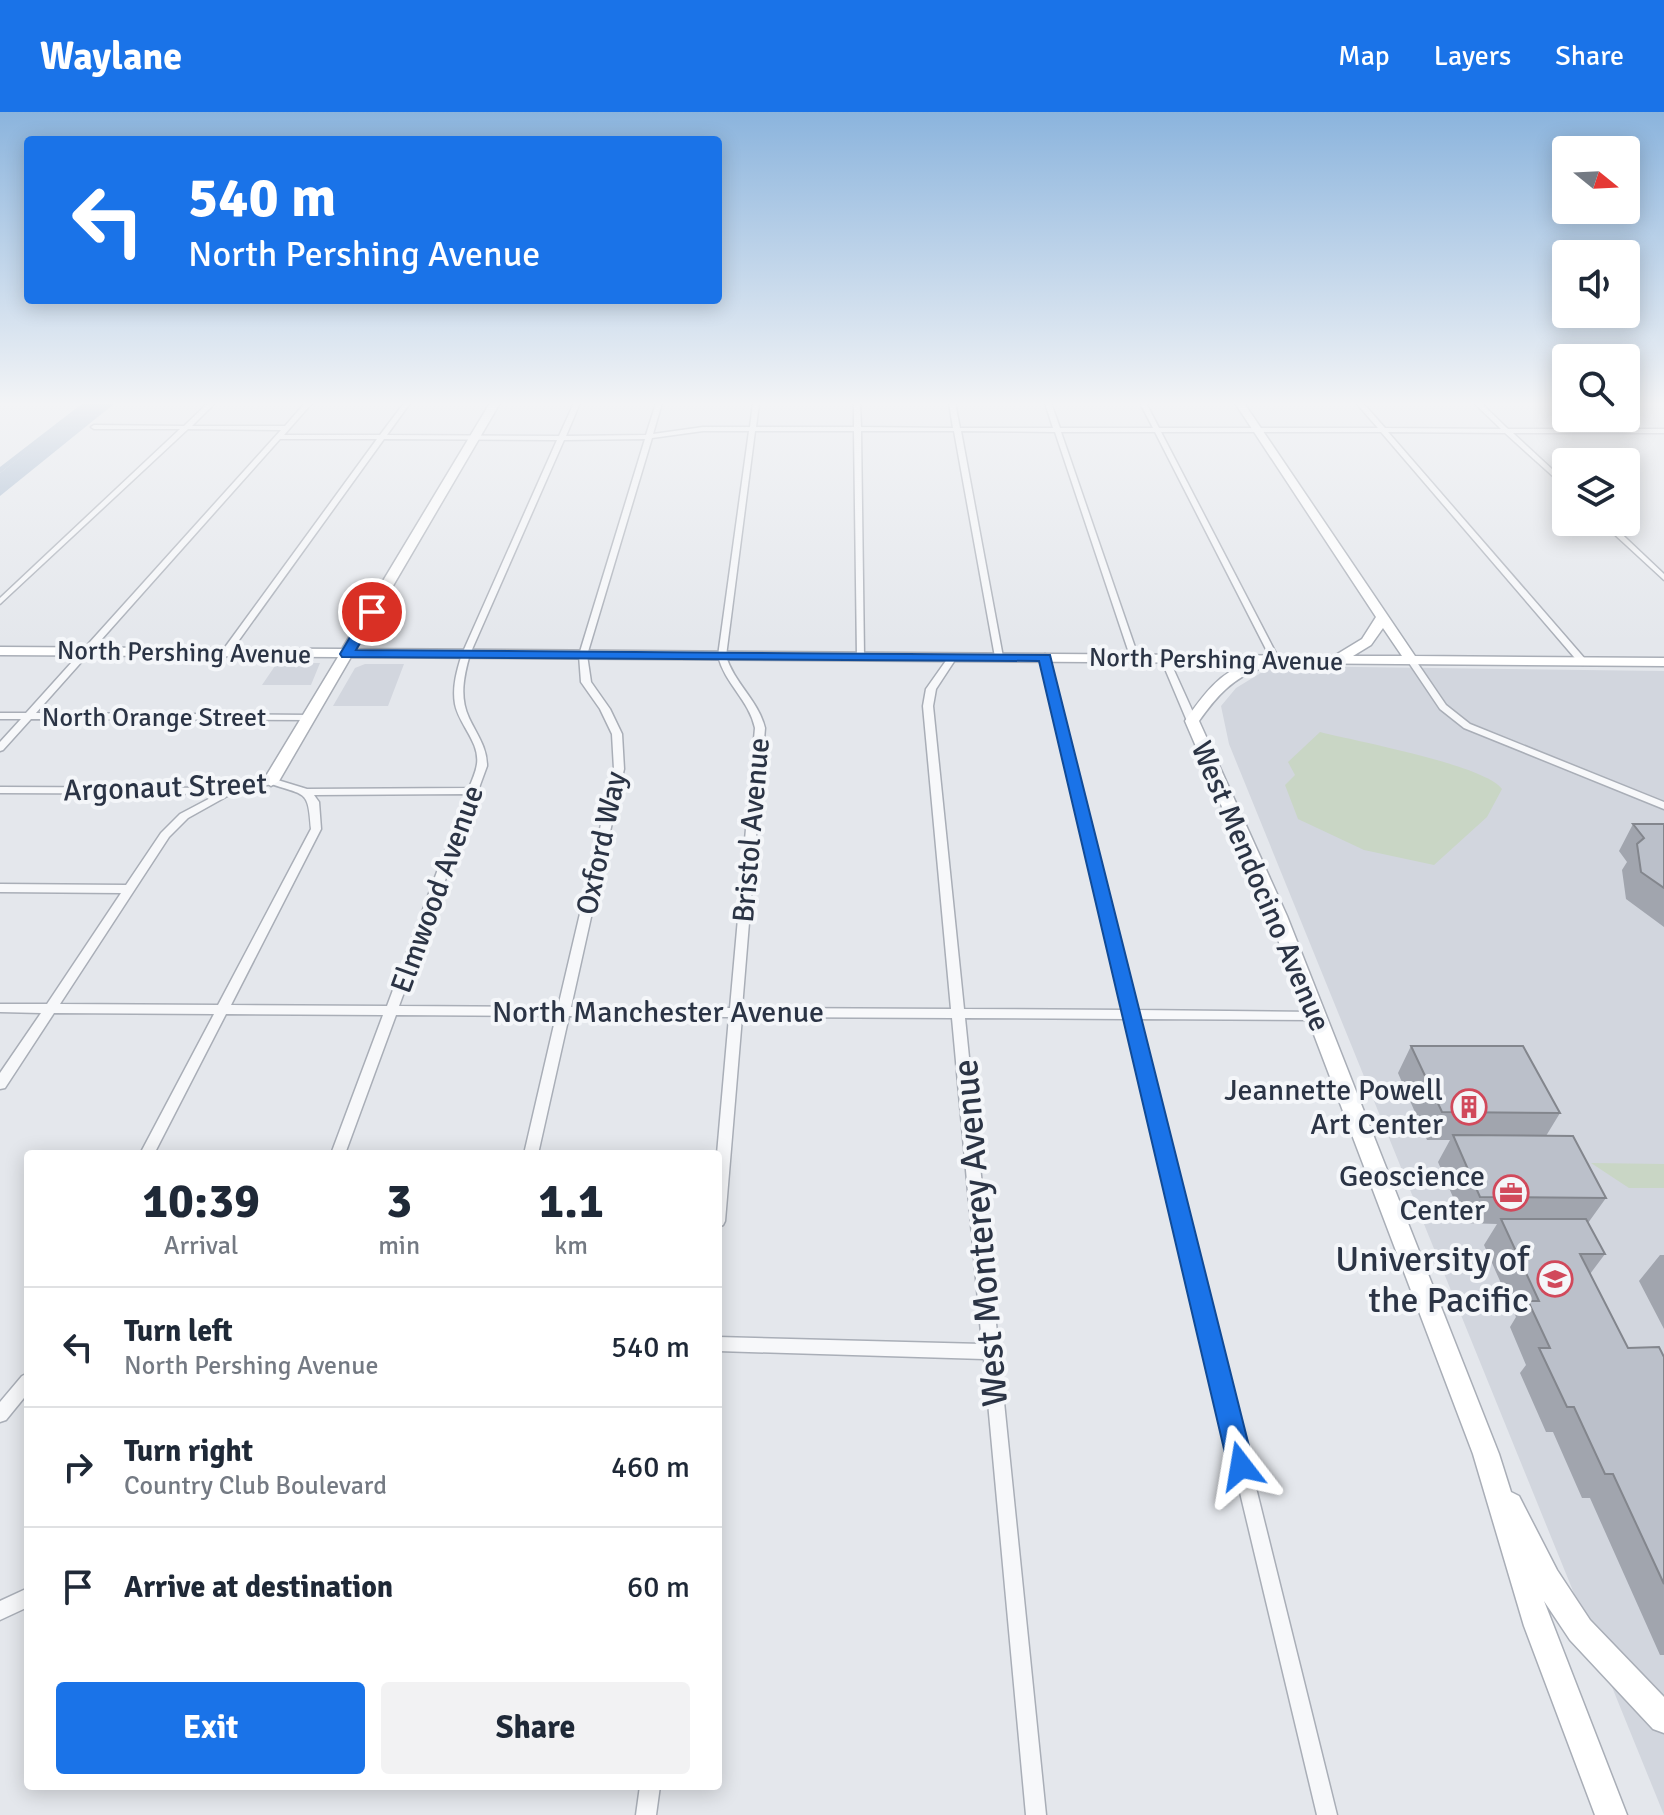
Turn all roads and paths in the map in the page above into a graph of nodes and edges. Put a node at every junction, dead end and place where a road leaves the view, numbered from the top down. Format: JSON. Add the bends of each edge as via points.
{"nodes":[{"id":1,"x":128,"y":482,"type":"edge"},
{"id":2,"x":239,"y":482,"type":"edge"},
{"id":3,"x":349,"y":482,"type":"edge"},
{"id":4,"x":448,"y":482,"type":"edge"},
{"id":5,"x":542,"y":482,"type":"edge"},
{"id":6,"x":636,"y":482,"type":"edge"},
{"id":7,"x":746,"y":482,"type":"edge"},
{"id":8,"x":858,"y":482,"type":"edge"},
{"id":9,"x":967,"y":482,"type":"edge"},
{"id":10,"x":1075,"y":482,"type":"edge"},
{"id":11,"x":1184,"y":482,"type":"edge"},
{"id":12,"x":1292,"y":482,"type":"edge"},
{"id":13,"x":1427,"y":482,"type":"edge"},
{"id":14,"x":1620,"y":536,"type":"edge"},
{"id":15,"x":1664,"y":578,"type":"edge"},
{"id":16,"x":0,"y":602,"type":"edge"},
{"id":17,"x":1382,"y":617,"type":"junction"},
{"id":18,"x":0,"y":651,"type":"edge"},
{"id":19,"x":89,"y":651,"type":"junction"},
{"id":20,"x":226,"y":652,"type":"junction"},
{"id":21,"x":347,"y":654,"type":"junction"},
{"id":22,"x":466,"y":654,"type":"junction"},
{"id":23,"x":583,"y":655,"type":"junction"},
{"id":24,"x":722,"y":656,"type":"junction"},
{"id":25,"x":860,"y":656,"type":"junction"},
{"id":26,"x":1134,"y":656,"type":"junction"},
{"id":27,"x":953,"y":657,"type":"junction"},
{"id":28,"x":999,"y":657,"type":"junction"},
{"id":29,"x":1045,"y":657,"type":"junction"},
{"id":30,"x":1164,"y":657,"type":"junction"},
{"id":31,"x":1411,"y":660,"type":"junction"},
{"id":32,"x":1276,"y":661,"type":"junction"},
{"id":33,"x":1331,"y":661,"type":"junction"},
{"id":34,"x":1583,"y":662,"type":"junction"},
{"id":35,"x":1664,"y":662,"type":"edge"},
{"id":36,"x":0,"y":716,"type":"edge"},
{"id":37,"x":29,"y":716,"type":"junction"},
{"id":38,"x":309,"y":718,"type":"junction"},
{"id":39,"x":1192,"y":721,"type":"junction"},
{"id":40,"x":0,"y":748,"type":"edge"},
{"id":41,"x":271,"y":781,"type":"junction"},
{"id":42,"x":0,"y":790,"type":"edge"},
{"id":43,"x":236,"y":791,"type":"junction"},
{"id":44,"x":473,"y":791,"type":"junction"},
{"id":45,"x":306,"y":792,"type":"junction"},
{"id":46,"x":1664,"y":806,"type":"edge"},
{"id":47,"x":0,"y":888,"type":"edge"},
{"id":48,"x":129,"y":889,"type":"junction"},
{"id":49,"x":0,"y":1008,"type":"edge"},
{"id":50,"x":51,"y":1008,"type":"junction"},
{"id":51,"x":222,"y":1009,"type":"junction"},
{"id":52,"x":392,"y":1010,"type":"junction"},
{"id":53,"x":736,"y":1011,"type":"junction"},
{"id":54,"x":563,"y":1012,"type":"junction"},
{"id":55,"x":957,"y":1013,"type":"junction"},
{"id":56,"x":1130,"y":1014,"type":"junction"},
{"id":57,"x":1316,"y":1016,"type":"junction"},
{"id":58,"x":0,"y":1084,"type":"edge"},
{"id":59,"x":149,"y":1150,"type":"edge"},
{"id":60,"x":340,"y":1150,"type":"edge"},
{"id":61,"x":532,"y":1150,"type":"edge"},
{"id":62,"x":722,"y":1174,"type":"edge"},
{"id":63,"x":722,"y":1344,"type":"edge"},
{"id":64,"x":990,"y":1352,"type":"junction"},
{"id":65,"x":24,"y":1386,"type":"edge"},
{"id":66,"x":0,"y":1414,"type":"edge"},
{"id":67,"x":1486,"y":1454,"type":"junction"},
{"id":68,"x":24,"y":1599,"type":"edge"},
{"id":69,"x":0,"y":1611,"type":"edge"},
{"id":70,"x":1664,"y":1718,"type":"edge"},
{"id":71,"x":649,"y":1790,"type":"edge"},
{"id":72,"x":646,"y":1815,"type":"edge"},
{"id":73,"x":1036,"y":1815,"type":"edge"},
{"id":74,"x":1327,"y":1815,"type":"edge"},
{"id":75,"x":1611,"y":1815,"type":"edge"}],
"edges":[{"from":1,"to":16,"type":"street"},
{"from":2,"to":19,"type":"street"},
{"from":3,"to":20,"type":"street"},
{"from":4,"to":21,"type":"street"},
{"from":5,"to":22,"type":"street","name":"Elmwood Avenue"},
{"from":6,"to":23,"type":"street"},
{"from":7,"to":24,"type":"street"},
{"from":8,"to":25,"type":"street"},
{"from":9,"to":28,"type":"street"},
{"from":10,"to":26,"type":"street"},
{"from":11,"to":32,"type":"street"},
{"from":12,"to":17,"type":"street"},
{"from":13,"to":34,"type":"street"},
{"from":14,"to":15,"type":"street"},
{"from":17,"to":31,"type":"street"},
{"from":17,"to":33,"type":"street","via":[[1368,643]]},
{"from":18,"to":19,"type":"street","name":"North Pershing Avenue"},
{"from":19,"to":20,"type":"street","name":"North Pershing Avenue"},
{"from":19,"to":37,"type":"street"},
{"from":20,"to":21,"type":"street","name":"North Pershing Avenue"},
{"from":21,"to":22,"type":"street","name":"North Pershing Avenue"},
{"from":21,"to":38,"type":"street"},
{"from":22,"to":23,"type":"street","name":"North Pershing Avenue"},
{"from":22,"to":44,"type":"street","name":"Elmwood Avenue","via":[[459,701],[483,758]]},
{"from":23,"to":24,"type":"street","name":"North Pershing Avenue"},
{"from":23,"to":54,"type":"street","name":"Oxford Way","via":[[586,682],[612,720],[619,769]]},
{"from":24,"to":25,"type":"street","name":"North Pershing Avenue"},
{"from":24,"to":53,"type":"street","name":"Bristol Avenue","via":[[730,681],[757,713],[760,728]]},
{"from":25,"to":27,"type":"street","name":"North Pershing Avenue"},
{"from":26,"to":29,"type":"street","name":"North Pershing Avenue"},
{"from":26,"to":30,"type":"street","name":"North Pershing Avenue"},
{"from":27,"to":28,"type":"street","name":"North Pershing Avenue"},
{"from":27,"to":55,"type":"street","name":"West Monterey Avenue","via":[[931,689],[928,706]]},
{"from":28,"to":29,"type":"street","name":"North Pershing Avenue"},
{"from":29,"to":56,"type":"street"},
{"from":30,"to":32,"type":"street","name":"North Pershing Avenue"},
{"from":30,"to":39,"type":"street","name":"West Mendocino Avenue"},
{"from":31,"to":33,"type":"street","name":"North Pershing Avenue"},
{"from":31,"to":34,"type":"street","name":"North Pershing Avenue"},
{"from":31,"to":46,"type":"street","via":[[1443,707],[1467,726]]},
{"from":32,"to":33,"type":"street","name":"North Pershing Avenue"},
{"from":32,"to":39,"type":"street","name":"West Mendocino Avenue","via":[[1242,669],[1226,680]]},
{"from":34,"to":35,"type":"street","name":"North Pershing Avenue"},
{"from":36,"to":37,"type":"street","name":"North Orange Street"},
{"from":37,"to":38,"type":"street","name":"North Orange Street"},
{"from":37,"to":40,"type":"street"},
{"from":38,"to":41,"type":"street"},
{"from":39,"to":57,"type":"street","name":"West Mendocino Avenue"},
{"from":41,"to":43,"type":"street","name":"Argonaut Street"},
{"from":41,"to":45,"type":"street","name":"Argonaut Street"},
{"from":42,"to":43,"type":"street","name":"Argonaut Street"},
{"from":43,"to":48,"type":"street","via":[[184,816]]},
{"from":44,"to":45,"type":"street","name":"Argonaut Street"},
{"from":44,"to":52,"type":"street","name":"Elmwood Avenue"},
{"from":45,"to":51,"type":"street","via":[[314,802],[316,829]]},
{"from":47,"to":48,"type":"street"},
{"from":48,"to":50,"type":"street"},
{"from":49,"to":50,"type":"street","name":"North Manchester Avenue"},
{"from":50,"to":51,"type":"street","name":"North Manchester Avenue"},
{"from":50,"to":58,"type":"street"},
{"from":51,"to":52,"type":"street","name":"North Manchester Avenue"},
{"from":51,"to":59,"type":"street"},
{"from":52,"to":54,"type":"street","name":"North Manchester Avenue"},
{"from":52,"to":60,"type":"street","name":"Elmwood Avenue"},
{"from":53,"to":54,"type":"street","name":"North Manchester Avenue"},
{"from":53,"to":55,"type":"street","name":"North Manchester Avenue"},
{"from":53,"to":62,"type":"street","name":"Bristol Avenue"},
{"from":54,"to":61,"type":"street","name":"Oxford Way"},
{"from":55,"to":56,"type":"street","name":"North Manchester Avenue"},
{"from":55,"to":64,"type":"street","name":"West Monterey Avenue"},
{"from":56,"to":57,"type":"street","name":"North Manchester Avenue"},
{"from":56,"to":74,"type":"street"},
{"from":57,"to":67,"type":"street","name":"West Mendocino Avenue"},
{"from":63,"to":64,"type":"street"},
{"from":64,"to":73,"type":"street","name":"West Monterey Avenue"},
{"from":65,"to":66,"type":"street"},
{"from":67,"to":70,"type":"street","name":"West Mendocino Avenue","via":[[1547,1580],[1580,1630]]},
{"from":67,"to":75,"type":"street","name":"West Mendocino Avenue","via":[[1538,1626]]},
{"from":68,"to":69,"type":"street"},
{"from":71,"to":72,"type":"street"}]}
